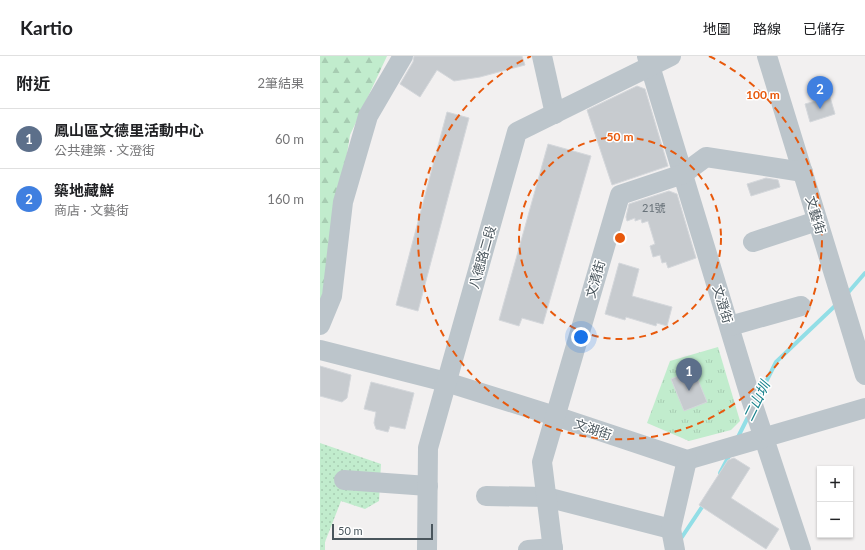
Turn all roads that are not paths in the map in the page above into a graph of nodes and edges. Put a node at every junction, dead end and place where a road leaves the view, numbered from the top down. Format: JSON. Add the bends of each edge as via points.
{"nodes":[{"id":1,"x":403,"y":56,"type":"edge"},
{"id":2,"x":542,"y":56,"type":"edge"},
{"id":3,"x":671,"y":56,"type":"edge"},
{"id":4,"x":767,"y":56,"type":"edge"},
{"id":5,"x":649,"y":61,"type":"edge"},
{"id":6,"x":555,"y":114,"type":"junction"},
{"id":7,"x":803,"y":172,"type":"junction"},
{"id":8,"x":683,"y":174,"type":"junction"},
{"id":9,"x":817,"y":221,"type":"junction"},
{"id":10,"x":752,"y":242,"type":"dead end"},
{"id":11,"x":801,"y":306,"type":"dead end"},
{"id":12,"x":320,"y":325,"type":"edge"},
{"id":13,"x":730,"y":326,"type":"junction"},
{"id":14,"x":320,"y":350,"type":"edge"},
{"id":15,"x":865,"y":374,"type":"edge"},
{"id":16,"x":446,"y":382,"type":"junction"},
{"id":17,"x":865,"y":408,"type":"edge"},
{"id":18,"x":555,"y":416,"type":"junction"},
{"id":19,"x":764,"y":438,"type":"junction"},
{"id":20,"x":687,"y":460,"type":"junction"},
{"id":21,"x":344,"y":480,"type":"dead end"},
{"id":22,"x":428,"y":486,"type":"junction"},
{"id":23,"x":486,"y":496,"type":"dead end"},
{"id":24,"x":546,"y":498,"type":"junction"},
{"id":25,"x":673,"y":540,"type":"edge"},
{"id":26,"x":553,"y":549,"type":"edge"},
{"id":27,"x":428,"y":550,"type":"edge"},
{"id":28,"x":528,"y":550,"type":"edge"},
{"id":29,"x":801,"y":550,"type":"edge"}],
"edges":[{"from":1,"to":12,"type":"street","via":[[368,116],[343,202],[332,296]]},
{"from":2,"to":6,"type":"street"},
{"from":3,"to":5,"type":"street","name":"八德路二段"},
{"from":4,"to":7,"type":"street","name":"文藝街"},
{"from":5,"to":6,"type":"street","name":"八德路二段"},
{"from":5,"to":8,"type":"street","name":"文澄街"},
{"from":6,"to":16,"type":"street","name":"八德路二段","via":[[517,132]]},
{"from":7,"to":8,"type":"street","name":"文清街","via":[[706,157]]},
{"from":7,"to":9,"type":"street","name":"文藝街"},
{"from":8,"to":13,"type":"street","name":"文澄街"},
{"from":8,"to":18,"type":"street","name":"文清街","via":[[620,195]]},
{"from":9,"to":10,"type":"street"},
{"from":9,"to":15,"type":"street","name":"文藝街"},
{"from":11,"to":13,"type":"street"},
{"from":13,"to":19,"type":"street","name":"文澄街"},
{"from":14,"to":16,"type":"street","name":"文湖街"},
{"from":16,"to":18,"type":"street","name":"文湖街"},
{"from":16,"to":22,"type":"street","name":"八德路二段","via":[[428,448]]},
{"from":17,"to":19,"type":"street"},
{"from":18,"to":20,"type":"street","name":"文湖街"},
{"from":18,"to":24,"type":"street","name":"文清街","via":[[542,462]]},
{"from":19,"to":20,"type":"street"},
{"from":19,"to":29,"type":"street","name":"文澄街"},
{"from":20,"to":25,"type":"street"},
{"from":21,"to":22,"type":"street"},
{"from":22,"to":27,"type":"street","name":"八德路二段"},
{"from":23,"to":24,"type":"street"},
{"from":24,"to":25,"type":"street"},
{"from":24,"to":26,"type":"street","name":"文清街"},
{"from":26,"to":28,"type":"street"}]}
